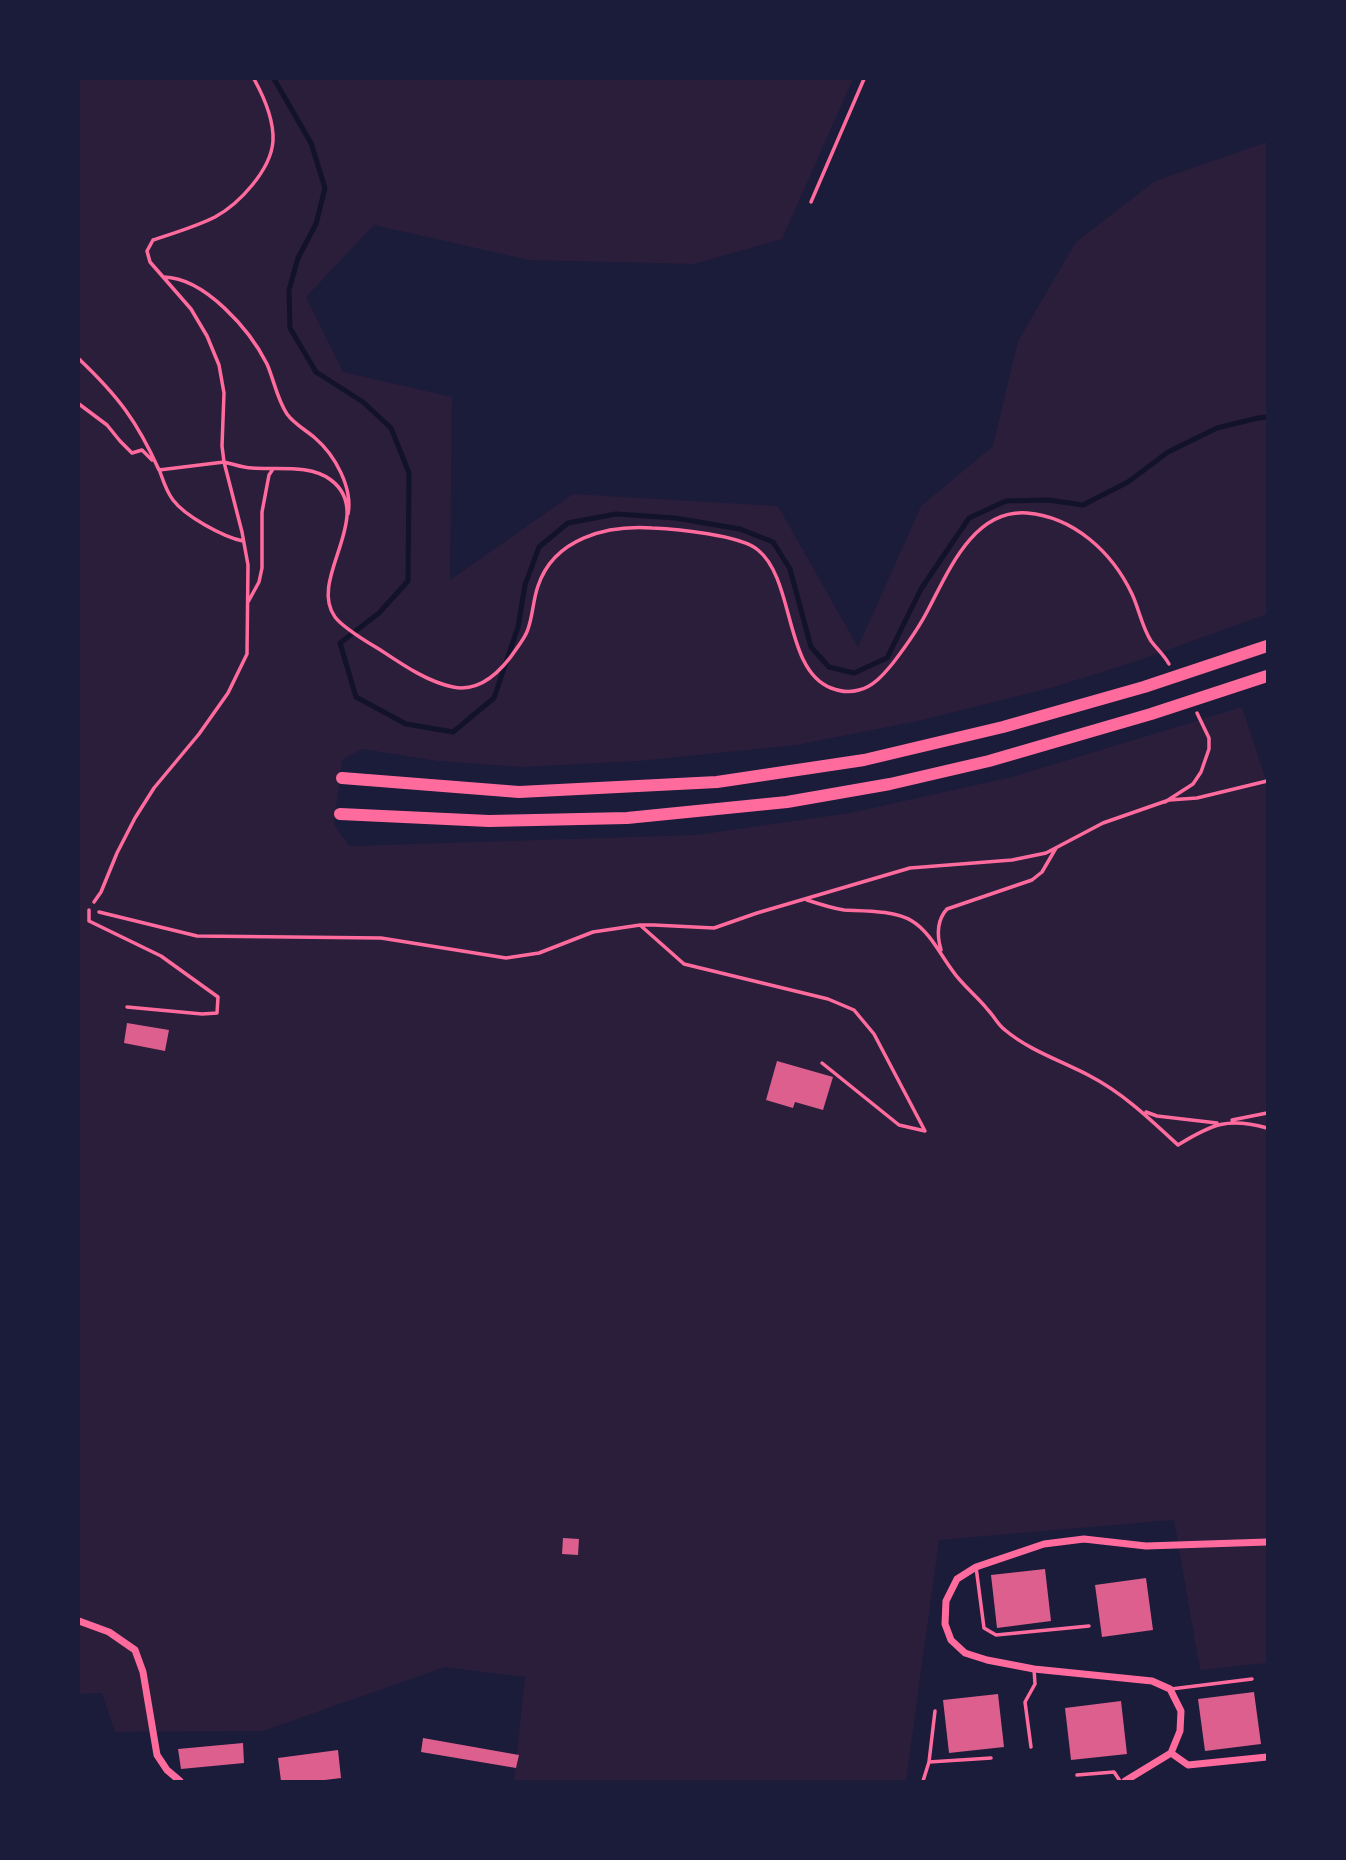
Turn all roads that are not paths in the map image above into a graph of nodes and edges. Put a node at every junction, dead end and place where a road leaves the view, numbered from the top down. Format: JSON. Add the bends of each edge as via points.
{"nodes":[{"id":1,"x":864,"y":79,"type":"edge"},
{"id":2,"x":811,"y":202,"type":"dead end"},
{"id":3,"x":1267,"y":646,"type":"edge"},
{"id":4,"x":1267,"y":676,"type":"edge"},
{"id":5,"x":342,"y":778,"type":"dead end"},
{"id":6,"x":340,"y":814,"type":"dead end"},
{"id":7,"x":89,"y":910,"type":"road end"},
{"id":8,"x":127,"y":1007,"type":"dead end"},
{"id":9,"x":1267,"y":1542,"type":"edge"},
{"id":10,"x":976,"y":1567,"type":"junction"},
{"id":11,"x":79,"y":1621,"type":"edge"},
{"id":12,"x":1089,"y":1626,"type":"dead end"},
{"id":13,"x":1034,"y":1669,"type":"junction"},
{"id":14,"x":1252,"y":1679,"type":"dead end"},
{"id":15,"x":1170,"y":1689,"type":"junction"},
{"id":16,"x":935,"y":1711,"type":"dead end"},
{"id":17,"x":1031,"y":1747,"type":"dead end"},
{"id":18,"x":1171,"y":1753,"type":"junction"},
{"id":19,"x":1267,"y":1757,"type":"edge"},
{"id":20,"x":991,"y":1758,"type":"dead end"},
{"id":21,"x":929,"y":1762,"type":"junction"},
{"id":22,"x":1076,"y":1775,"type":"dead end"},
{"id":23,"x":180,"y":1781,"type":"edge"},
{"id":24,"x":923,"y":1781,"type":"edge"},
{"id":25,"x":1120,"y":1781,"type":"edge"},
{"id":26,"x":1125,"y":1781,"type":"edge"}],
"edges":[{"from":1,"to":2,"type":"lane"},
{"from":3,"to":5,"type":"highway","via":[[1003,727],[864,760],[717,782],[519,792]]},
{"from":4,"to":6,"type":"highway","via":[[989,761],[787,802],[627,818],[517,821]]},
{"from":7,"to":8,"type":"lane","via":[[89,921],[161,956],[218,997],[217,1013]]},
{"from":9,"to":10,"type":"street","via":[[1146,1546],[1084,1539],[1044,1544]]},
{"from":10,"to":12,"type":"lane","via":[[984,1628],[996,1635]]},
{"from":10,"to":13,"type":"street","via":[[957,1579],[946,1601],[944,1624],[951,1640],[976,1657]]},
{"from":11,"to":23,"type":"street","via":[[109,1632],[135,1650],[157,1755]]},
{"from":13,"to":15,"type":"street","via":[[1152,1681]]},
{"from":13,"to":17,"type":"lane","via":[[1035,1684],[1025,1702]]},
{"from":14,"to":15,"type":"lane"},
{"from":15,"to":18,"type":"street","via":[[1181,1711],[1180,1731]]},
{"from":16,"to":21,"type":"lane"},
{"from":18,"to":19,"type":"street","via":[[1188,1765]]},
{"from":18,"to":26,"type":"street"},
{"from":20,"to":21,"type":"lane"},
{"from":21,"to":24,"type":"lane"},
{"from":22,"to":25,"type":"lane","via":[[1114,1772]]}]}
